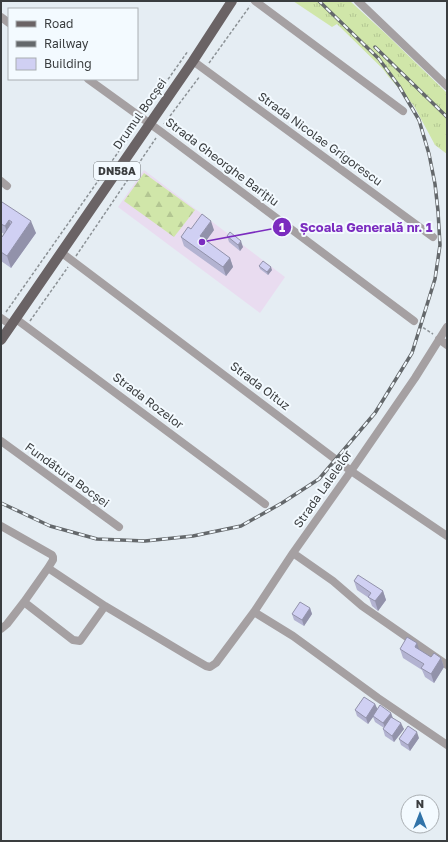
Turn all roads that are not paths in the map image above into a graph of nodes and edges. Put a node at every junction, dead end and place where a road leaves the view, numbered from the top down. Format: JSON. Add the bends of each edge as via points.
{"nodes":[{"id":1,"x":232,"y":1,"type":"edge"},
{"id":2,"x":358,"y":1,"type":"edge"},
{"id":3,"x":253,"y":3,"type":"edge"},
{"id":4,"x":193,"y":61,"type":"junction"},
{"id":5,"x":89,"y":80,"type":"edge"},
{"id":6,"x":447,"y":86,"type":"edge"},
{"id":7,"x":403,"y":111,"type":"dead end"},
{"id":8,"x":150,"y":123,"type":"junction"},
{"id":9,"x":433,"y":237,"type":"dead end"},
{"id":10,"x":62,"y":253,"type":"junction"},
{"id":11,"x":1,"y":318,"type":"edge"},
{"id":12,"x":414,"y":321,"type":"road end"},
{"id":13,"x":14,"y":322,"type":"junction"},
{"id":14,"x":447,"y":327,"type":"edge"},
{"id":15,"x":439,"y":339,"type":"junction"},
{"id":16,"x":1,"y":340,"type":"edge"},
{"id":17,"x":447,"y":345,"type":"edge"},
{"id":18,"x":1,"y":441,"type":"edge"},
{"id":19,"x":351,"y":471,"type":"junction"},
{"id":20,"x":265,"y":504,"type":"dead end"},
{"id":21,"x":1,"y":526,"type":"edge"},
{"id":22,"x":119,"y":527,"type":"dead end"},
{"id":23,"x":447,"y":536,"type":"edge"},
{"id":24,"x":293,"y":553,"type":"junction"},
{"id":25,"x":48,"y":568,"type":"junction"},
{"id":26,"x":24,"y":602,"type":"junction"},
{"id":27,"x":105,"y":606,"type":"junction"},
{"id":28,"x":254,"y":612,"type":"junction"},
{"id":29,"x":1,"y":628,"type":"edge"},
{"id":30,"x":447,"y":665,"type":"edge"},
{"id":31,"x":447,"y":745,"type":"edge"}],
"edges":[{"from":1,"to":4,"type":"main road","name":"Drumul Bocșei","number":"DN58A"},
{"from":2,"to":6,"type":"street"},
{"from":3,"to":7,"type":"street"},
{"from":4,"to":8,"type":"main road","name":"Drumul Bocșei","number":"DN58A"},
{"from":4,"to":9,"type":"street","name":"Strada Nicolae Grigorescu"},
{"from":5,"to":8,"type":"street","name":"Strada Gheorghe Barițiu"},
{"from":8,"to":10,"type":"main road","name":"Drumul Bocșei","number":"DN58A"},
{"from":8,"to":12,"type":"street","name":"Strada Gheorghe Barițiu"},
{"from":10,"to":13,"type":"main road","name":"Drumul Bocșei","number":"DN58A"},
{"from":10,"to":19,"type":"street","name":"Strada Oituz"},
{"from":11,"to":13,"type":"street","name":"Strada Rozelor"},
{"from":13,"to":16,"type":"main road","name":"Drumul Bocșei","number":"DN58A"},
{"from":13,"to":20,"type":"street","name":"Strada Rozelor","via":[[26,326]]},
{"from":14,"to":15,"type":"street","name":"Strada Lalelelor"},
{"from":15,"to":17,"type":"street"},
{"from":15,"to":19,"type":"street","name":"Strada Lalelelor"},
{"from":18,"to":22,"type":"street","name":"Fundătura Bocșei"},
{"from":19,"to":23,"type":"street","name":"Strada Oituz"},
{"from":19,"to":24,"type":"street","name":"Strada Lalelelor"},
{"from":21,"to":25,"type":"street","via":[[52,555],[53,560]]},
{"from":24,"to":28,"type":"street","name":"Strada Lalelelor"},
{"from":24,"to":30,"type":"street","via":[[333,580],[362,606]]},
{"from":25,"to":26,"type":"street"},
{"from":25,"to":27,"type":"street"},
{"from":26,"to":27,"type":"street","via":[[73,640],[80,641]]},
{"from":26,"to":29,"type":"street"},
{"from":27,"to":28,"type":"street","name":"Strada Lalelelor","via":[[210,667],[216,663]]},
{"from":28,"to":31,"type":"street"}]}
